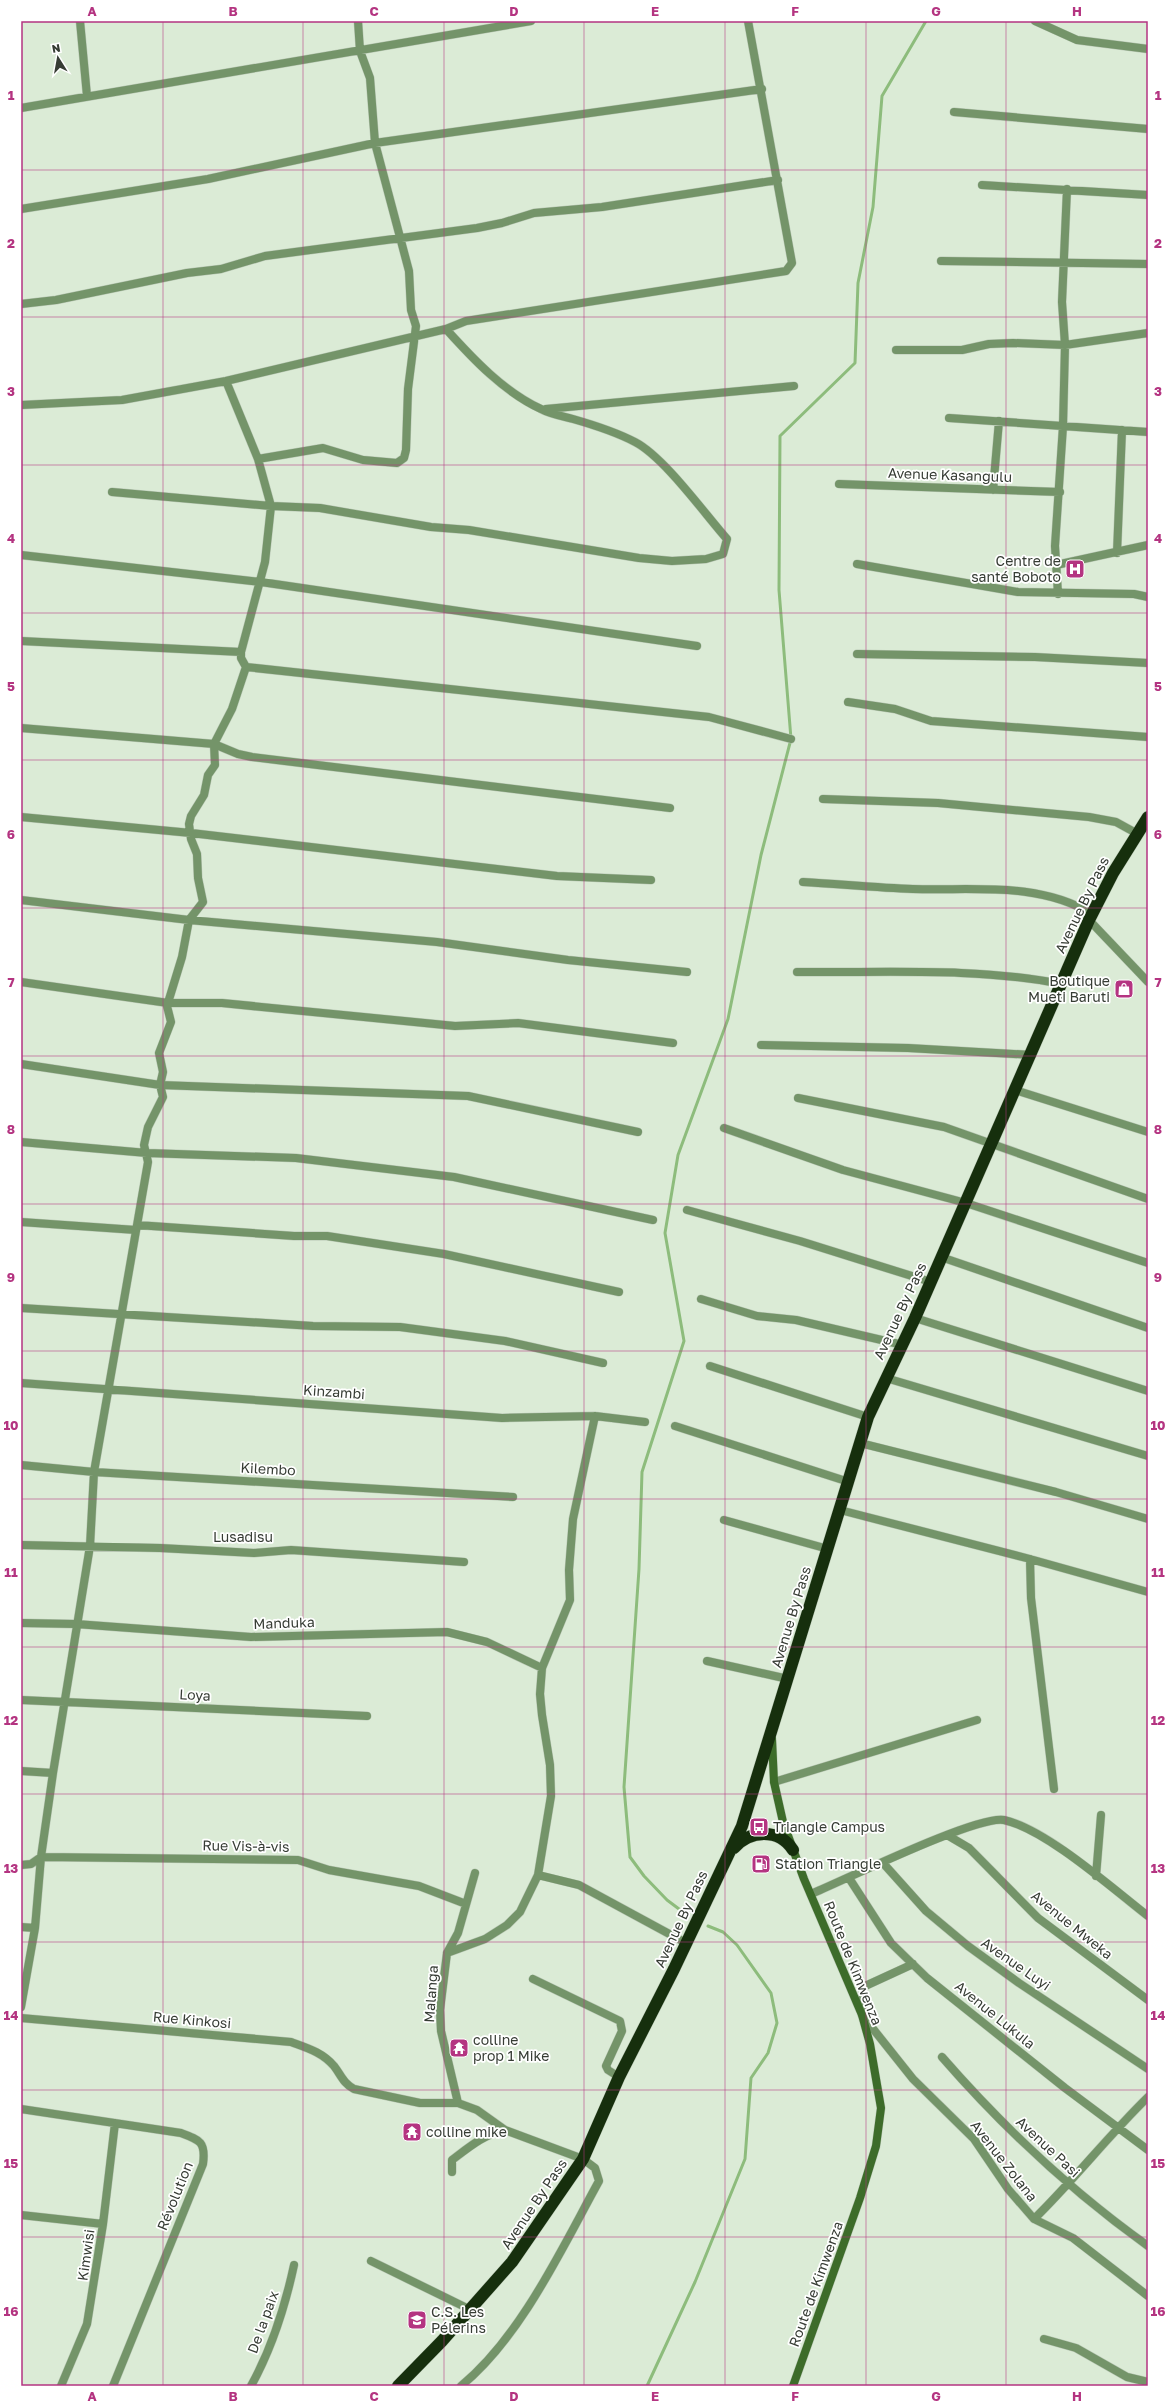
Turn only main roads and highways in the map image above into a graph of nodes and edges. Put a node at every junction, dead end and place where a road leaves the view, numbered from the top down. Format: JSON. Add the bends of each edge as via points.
{"nodes":[{"id":1,"x":1147,"y":820,"type":"edge"},
{"id":2,"x":793,"y":1850,"type":"road end"},
{"id":3,"x":727,"y":1854,"type":"junction"},
{"id":4,"x":398,"y":2386,"type":"edge"}],
"edges":[{"from":1,"to":3,"type":"highway","name":"Avenue By Pass","via":[[1136,833],[1091,917],[942,1258],[868,1417],[742,1826]]},
{"from":2,"to":3,"type":"highway","via":[[787,1841],[778,1836],[756,1834],[742,1839]]},
{"from":3,"to":4,"type":"highway","name":"Avenue By Pass","via":[[619,2077],[583,2158],[512,2262],[471,2310]]}]}
